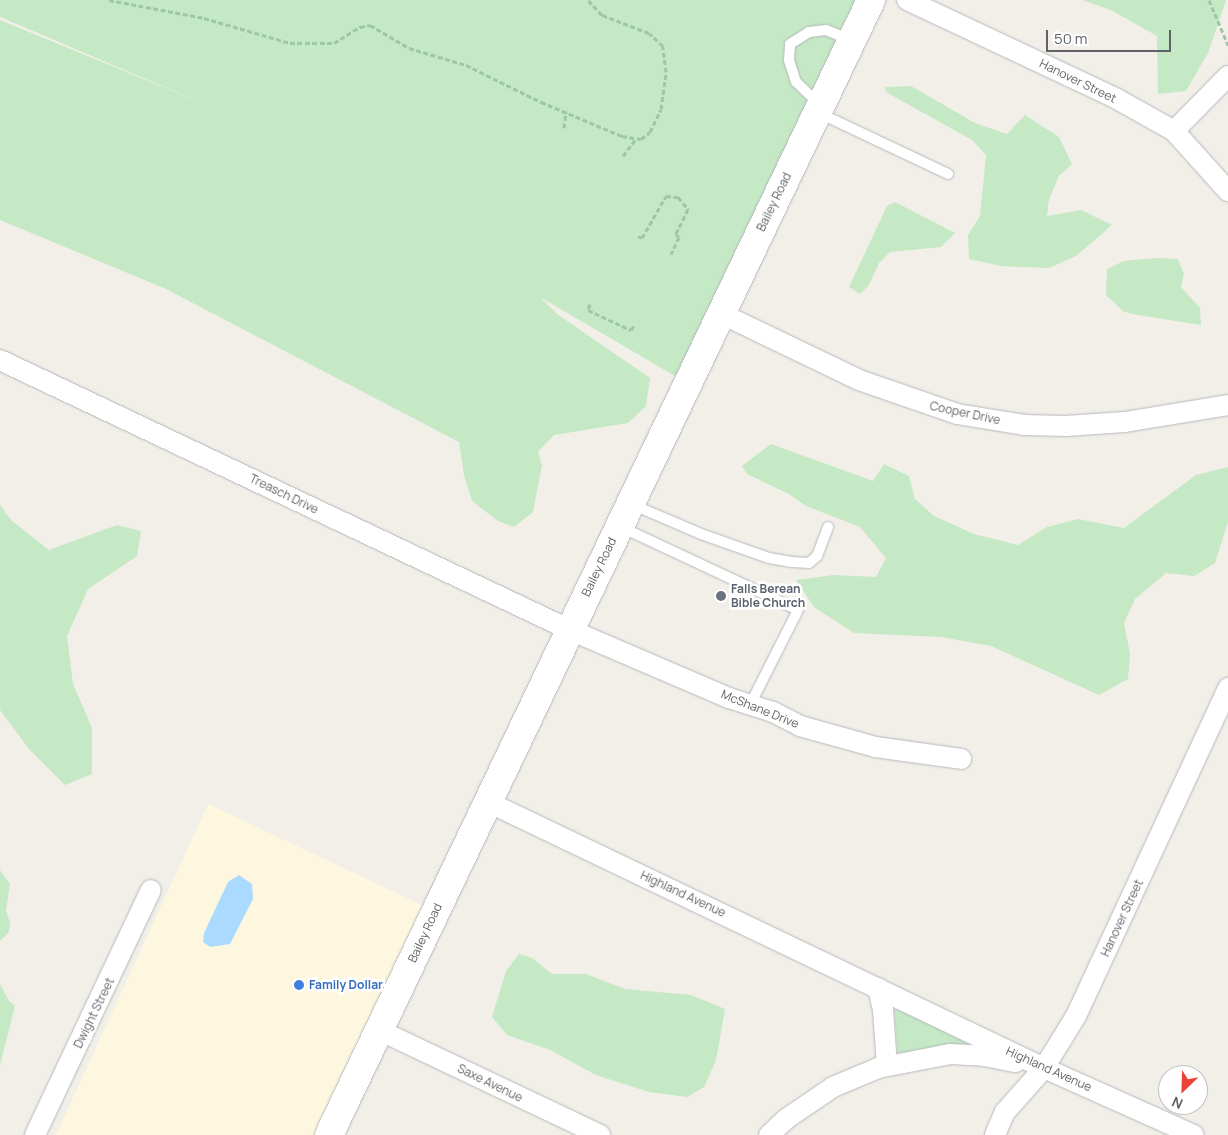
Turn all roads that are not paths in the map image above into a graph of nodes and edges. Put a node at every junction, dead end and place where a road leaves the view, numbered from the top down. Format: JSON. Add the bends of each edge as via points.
{"nodes":[{"id":1,"x":871,"y":0,"type":"edge"},
{"id":2,"x":907,"y":0,"type":"edge"},
{"id":3,"x":850,"y":40,"type":"junction"},
{"id":4,"x":1228,"y":76,"type":"edge"},
{"id":5,"x":818,"y":108,"type":"junction"},
{"id":6,"x":1174,"y":131,"type":"junction"},
{"id":7,"x":948,"y":174,"type":"dead end"},
{"id":8,"x":1228,"y":191,"type":"edge"},
{"id":9,"x":720,"y":313,"type":"junction"},
{"id":10,"x":0,"y":360,"type":"edge"},
{"id":11,"x":1228,"y":405,"type":"edge"},
{"id":12,"x":624,"y":515,"type":"junction"},
{"id":13,"x":828,"y":527,"type":"dead end"},
{"id":14,"x":568,"y":629,"type":"junction"},
{"id":15,"x":1228,"y":688,"type":"edge"},
{"id":16,"x":750,"y":704,"type":"junction"},
{"id":17,"x":961,"y":759,"type":"dead end"},
{"id":18,"x":488,"y":802,"type":"junction"},
{"id":19,"x":151,"y":890,"type":"dead end"},
{"id":20,"x":878,"y":988,"type":"junction"},
{"id":21,"x":379,"y":1030,"type":"junction"},
{"id":22,"x":886,"y":1066,"type":"junction"},
{"id":23,"x":1044,"y":1068,"type":"junction"},
{"id":24,"x":35,"y":1135,"type":"edge"},
{"id":25,"x":329,"y":1135,"type":"edge"},
{"id":26,"x":600,"y":1135,"type":"edge"},
{"id":27,"x":769,"y":1135,"type":"edge"},
{"id":28,"x":995,"y":1135,"type":"edge"},
{"id":29,"x":1194,"y":1135,"type":"edge"}],
"edges":[{"from":1,"to":3,"type":"street","name":"Bailey Road"},
{"from":2,"to":6,"type":"street","name":"Hanover Street","via":[[1117,99]]},
{"from":3,"to":5,"type":"street","name":"Bailey Road"},
{"from":3,"to":5,"type":"lane","via":[[826,30],[809,32],[790,44],[789,60],[796,82]]},
{"from":4,"to":6,"type":"street"},
{"from":5,"to":7,"type":"lane"},
{"from":5,"to":9,"type":"street","name":"Bailey Road"},
{"from":6,"to":8,"type":"street","name":"Hanover Street"},
{"from":9,"to":11,"type":"street","name":"Cooper Drive","via":[[859,380],[958,414],[1024,425],[1066,426],[1125,422]]},
{"from":9,"to":12,"type":"street","name":"Bailey Road"},
{"from":10,"to":14,"type":"street","name":"Treasch Drive"},
{"from":12,"to":13,"type":"lane","via":[[683,527],[769,558],[792,562],[809,563],[817,556]]},
{"from":12,"to":14,"type":"street","name":"Bailey Road"},
{"from":12,"to":16,"type":"lane","via":[[798,610]]},
{"from":14,"to":16,"type":"street","name":"McShane Drive"},
{"from":14,"to":18,"type":"street","name":"Bailey Road"},
{"from":15,"to":23,"type":"street","name":"Hanover Street","via":[[1076,1016]]},
{"from":16,"to":17,"type":"street","name":"McShane Drive","via":[[800,726],[880,748]]},
{"from":18,"to":20,"type":"street","name":"Highland Avenue"},
{"from":18,"to":21,"type":"street","name":"Bailey Road"},
{"from":19,"to":24,"type":"street","name":"Dwight Street"},
{"from":20,"to":22,"type":"street","via":[[883,1010]]},
{"from":20,"to":23,"type":"street","name":"Highland Avenue"},
{"from":21,"to":25,"type":"street","name":"Bailey Road"},
{"from":21,"to":26,"type":"street","name":"Saxe Avenue"},
{"from":22,"to":23,"type":"street","via":[[950,1054],[984,1056]]},
{"from":22,"to":27,"type":"street","via":[[833,1087],[792,1114]]},
{"from":23,"to":28,"type":"street","name":"Hanover Street","via":[[1005,1112]]},
{"from":23,"to":29,"type":"street","name":"Highland Avenue"}]}
